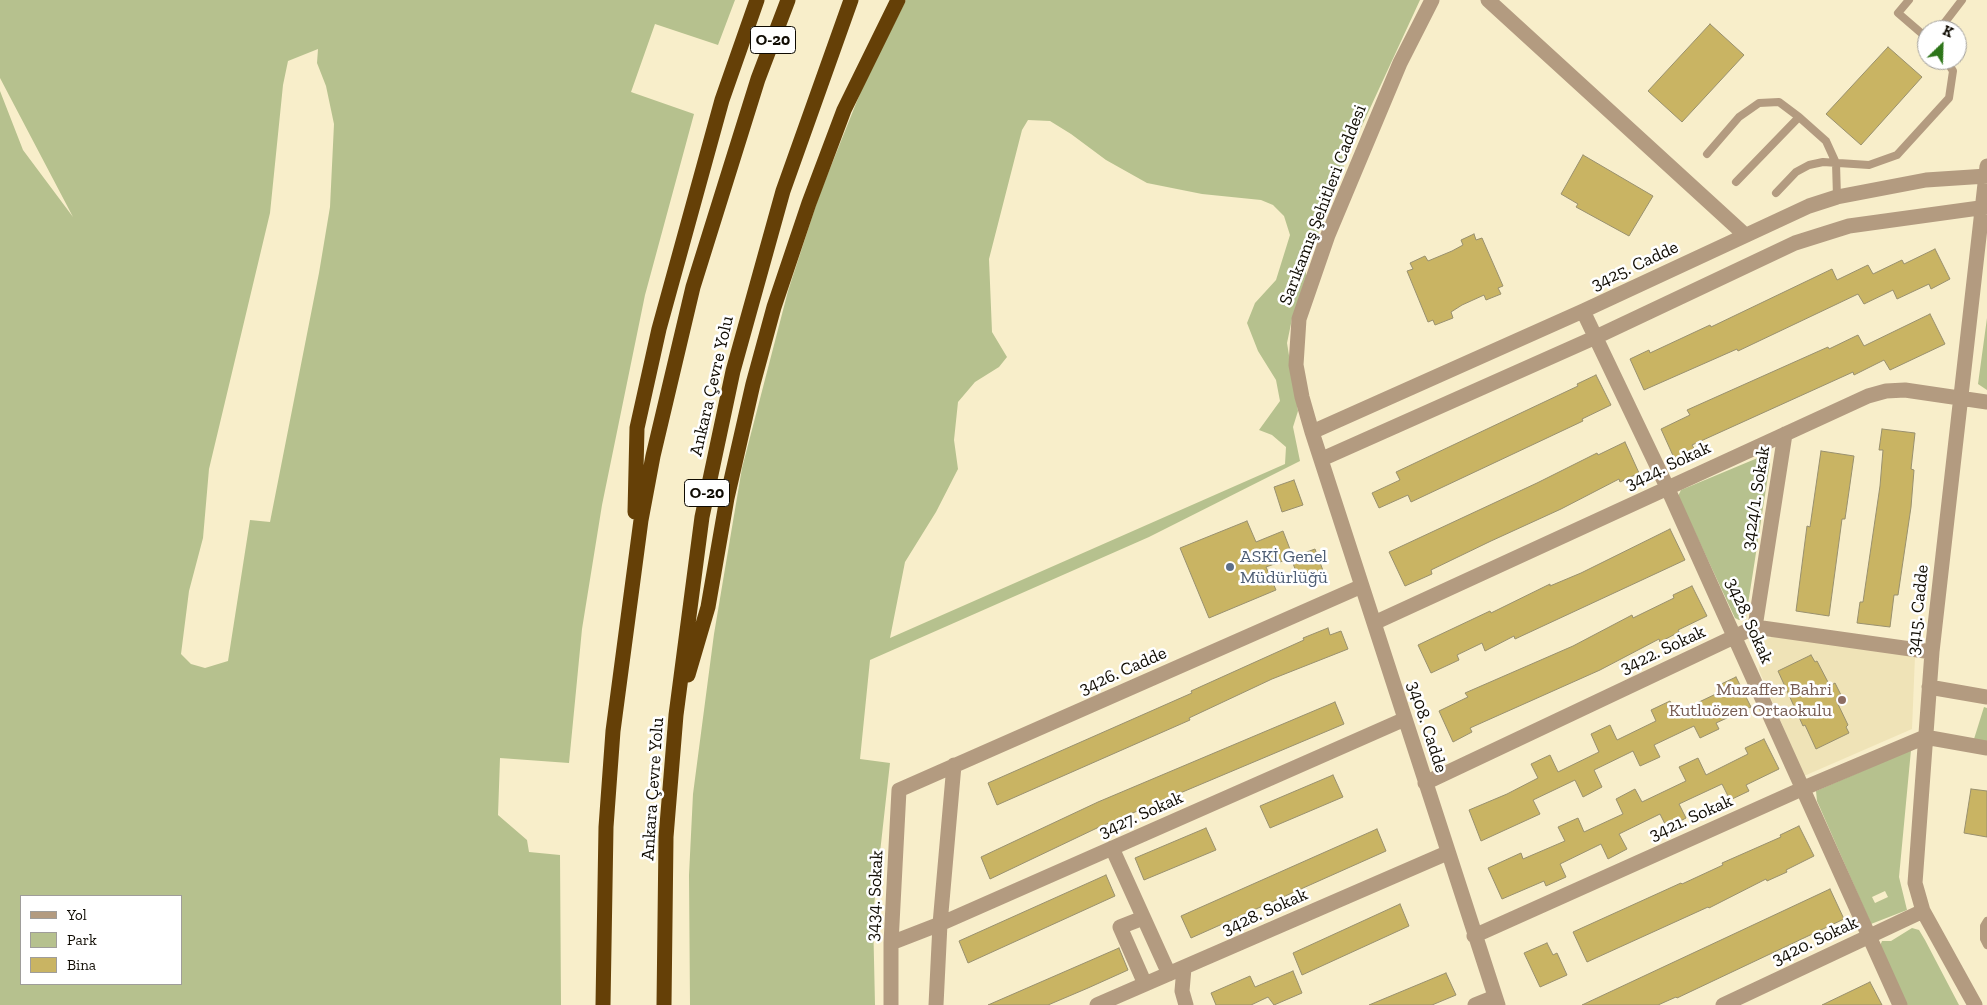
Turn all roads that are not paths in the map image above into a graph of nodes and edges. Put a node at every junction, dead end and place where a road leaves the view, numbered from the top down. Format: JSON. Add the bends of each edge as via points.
{"nodes":[{"id":1,"x":757,"y":0,"type":"edge"},
{"id":2,"x":788,"y":0,"type":"edge"},
{"id":3,"x":851,"y":0,"type":"edge"},
{"id":4,"x":898,"y":0,"type":"edge"},
{"id":5,"x":1432,"y":0,"type":"edge"},
{"id":6,"x":1488,"y":0,"type":"edge"},
{"id":7,"x":1909,"y":0,"type":"edge"},
{"id":8,"x":1962,"y":0,"type":"edge"},
{"id":9,"x":1947,"y":20,"type":"edge"},
{"id":10,"x":1917,"y":29,"type":"edge"},
{"id":11,"x":1952,"y":70,"type":"edge"},
{"id":12,"x":1799,"y":117,"type":"junction"},
{"id":13,"x":1707,"y":154,"type":"dead end"},
{"id":14,"x":1836,"y":163,"type":"junction"},
{"id":15,"x":1987,"y":173,"type":"edge"},
{"id":16,"x":1736,"y":182,"type":"dead end"},
{"id":17,"x":1776,"y":193,"type":"dead end"},
{"id":18,"x":1837,"y":197,"type":"junction"},
{"id":19,"x":1985,"y":207,"type":"edge"},
{"id":20,"x":1744,"y":234,"type":"junction"},
{"id":21,"x":1583,"y":311,"type":"junction"},
{"id":22,"x":1596,"y":337,"type":"junction"},
{"id":23,"x":1960,"y":397,"type":"junction"},
{"id":24,"x":1987,"y":402,"type":"edge"},
{"id":25,"x":1312,"y":432,"type":"junction"},
{"id":26,"x":1785,"y":434,"type":"junction"},
{"id":27,"x":1322,"y":459,"type":"junction"},
{"id":28,"x":1667,"y":487,"type":"junction"},
{"id":29,"x":634,"y":571,"type":"junction"},
{"id":30,"x":1362,"y":586,"type":"junction"},
{"id":31,"x":1374,"y":623,"type":"junction"},
{"id":32,"x":1755,"y":627,"type":"junction"},
{"id":33,"x":1735,"y":636,"type":"junction"},
{"id":34,"x":1932,"y":652,"type":"junction"},
{"id":35,"x":1929,"y":687,"type":"junction"},
{"id":36,"x":1987,"y":697,"type":"edge"},
{"id":37,"x":676,"y":715,"type":"junction"},
{"id":38,"x":1405,"y":719,"type":"junction"},
{"id":39,"x":1925,"y":737,"type":"junction"},
{"id":40,"x":1987,"y":748,"type":"edge"},
{"id":41,"x":954,"y":766,"type":"junction"},
{"id":42,"x":1425,"y":783,"type":"junction"},
{"id":43,"x":1804,"y":788,"type":"junction"},
{"id":44,"x":899,"y":790,"type":"joint"},
{"id":45,"x":1112,"y":848,"type":"junction"},
{"id":46,"x":1447,"y":853,"type":"junction"},
{"id":47,"x":1923,"y":911,"type":"junction"},
{"id":48,"x":1143,"y":918,"type":"junction"},
{"id":49,"x":1987,"y":921,"type":"edge"},
{"id":50,"x":940,"y":924,"type":"junction"},
{"id":51,"x":1474,"y":936,"type":"junction"},
{"id":52,"x":1870,"y":936,"type":"junction"},
{"id":53,"x":891,"y":943,"type":"junction"},
{"id":54,"x":1987,"y":945,"type":"edge"},
{"id":55,"x":1184,"y":968,"type":"junction"},
{"id":56,"x":1169,"y":974,"type":"junction"},
{"id":57,"x":1146,"y":984,"type":"junction"},
{"id":58,"x":1120,"y":1000,"type":"edge"},
{"id":59,"x":1496,"y":1001,"type":"edge"},
{"id":60,"x":603,"y":1005,"type":"edge"},
{"id":61,"x":664,"y":1005,"type":"edge"},
{"id":62,"x":891,"y":1005,"type":"edge"},
{"id":63,"x":936,"y":1005,"type":"edge"},
{"id":64,"x":1097,"y":1005,"type":"edge"},
{"id":65,"x":1186,"y":1005,"type":"edge"},
{"id":66,"x":1475,"y":1005,"type":"edge"},
{"id":67,"x":1723,"y":1005,"type":"edge"},
{"id":68,"x":1900,"y":1005,"type":"edge"},
{"id":69,"x":1975,"y":1005,"type":"edge"}],
"edges":[{"from":1,"to":29,"type":"highway","via":[[722,100],[659,330],[637,428]]},
{"from":2,"to":29,"type":"highway","number":"O-20","via":[[755,88],[693,287],[653,456]]},
{"from":3,"to":37,"type":"highway","name":"Ankara Çevre Yolu","number":"O-20","via":[[783,191],[733,371],[702,517]]},
{"from":4,"to":37,"type":"highway","via":[[844,110],[774,307],[729,488],[708,607]]},
{"from":5,"to":25,"type":"street","name":"Sarıkamış Şehitleri Caddesi","via":[[1366,141],[1299,319],[1296,365]]},
{"from":6,"to":20,"type":"street"},
{"from":7,"to":10,"type":"lane","via":[[1898,13]]},
{"from":8,"to":9,"type":"lane"},
{"from":11,"to":14,"type":"lane","via":[[1949,98],[1897,155],[1869,164]]},
{"from":12,"to":13,"type":"lane","via":[[1779,102],[1759,103],[1739,117]]},
{"from":12,"to":14,"type":"lane","via":[[1826,141]]},
{"from":12,"to":16,"type":"lane"},
{"from":14,"to":17,"type":"lane","via":[[1809,165],[1796,172]]},
{"from":14,"to":18,"type":"lane"},
{"from":15,"to":18,"type":"street","name":"3425. Cadde","via":[[1926,180]]},
{"from":15,"to":19,"type":"street","name":"3415. Cadde"},
{"from":18,"to":20,"type":"street","name":"3425. Cadde"},
{"from":19,"to":22,"type":"street","via":[[1875,222],[1821,234],[1795,243]]},
{"from":19,"to":23,"type":"street","name":"3415. Cadde"},
{"from":20,"to":21,"type":"street","name":"3425. Cadde"},
{"from":21,"to":22,"type":"street","name":"3428. Sokak"},
{"from":21,"to":25,"type":"street","name":"3425. Cadde"},
{"from":22,"to":27,"type":"street"},
{"from":22,"to":28,"type":"street","name":"3428. Sokak"},
{"from":23,"to":24,"type":"street","name":"3424. Sokak"},
{"from":23,"to":26,"type":"street","name":"3424. Sokak","via":[[1905,390],[1886,392],[1868,396]]},
{"from":23,"to":34,"type":"street","name":"3415. Cadde"},
{"from":25,"to":27,"type":"street","name":"Sarıkamış Şehitleri Caddesi"},
{"from":26,"to":28,"type":"street","name":"3424. Sokak"},
{"from":26,"to":32,"type":"street","name":"3424/1. Sokak"},
{"from":27,"to":30,"type":"street","name":"3408. Cadde"},
{"from":28,"to":31,"type":"street","name":"3424. Sokak"},
{"from":28,"to":33,"type":"street","name":"3428. Sokak"},
{"from":29,"to":60,"type":"highway","number":"O-20","via":[[613,731],[606,826]]},
{"from":30,"to":31,"type":"street","name":"3408. Cadde"},
{"from":30,"to":41,"type":"street","name":"3426. Cadde"},
{"from":31,"to":38,"type":"street","name":"3408. Cadde"},
{"from":32,"to":33,"type":"street","name":"3422. Sokak"},
{"from":32,"to":34,"type":"street"},
{"from":33,"to":42,"type":"street","name":"3422. Sokak"},
{"from":33,"to":43,"type":"street","name":"3428. Sokak"},
{"from":34,"to":35,"type":"street","name":"3415. Cadde"},
{"from":35,"to":36,"type":"street"},
{"from":35,"to":39,"type":"street","name":"3415. Cadde"},
{"from":37,"to":61,"type":"highway","name":"Ankara Çevre Yolu","number":"O-20","via":[[666,837]]},
{"from":38,"to":42,"type":"street","name":"3408. Cadde"},
{"from":38,"to":45,"type":"street","name":"3427. Sokak"},
{"from":39,"to":40,"type":"street"},
{"from":39,"to":43,"type":"street","name":"3421. Sokak"},
{"from":39,"to":47,"type":"street","name":"3415. Cadde","via":[[1915,883]]},
{"from":41,"to":44,"type":"street","name":"3426. Cadde"},
{"from":41,"to":50,"type":"street"},
{"from":42,"to":46,"type":"street","name":"3408. Cadde"},
{"from":43,"to":51,"type":"street","name":"3421. Sokak"},
{"from":43,"to":52,"type":"street","name":"3428. Sokak"},
{"from":44,"to":53,"type":"street","name":"3434. Sokak"},
{"from":45,"to":48,"type":"street"},
{"from":45,"to":50,"type":"street","name":"3427. Sokak"},
{"from":46,"to":51,"type":"street","name":"3408. Cadde"},
{"from":46,"to":55,"type":"street","name":"3428. Sokak"},
{"from":47,"to":52,"type":"street","name":"3420. Sokak"},
{"from":47,"to":69,"type":"street","name":"3415. Cadde"},
{"from":48,"to":56,"type":"street"},
{"from":48,"to":57,"type":"street","via":[[1120,927]]},
{"from":49,"to":54,"type":"lane","via":[[1984,939]]},
{"from":50,"to":53,"type":"street","name":"3427. Sokak"},
{"from":50,"to":63,"type":"street"},
{"from":51,"to":59,"type":"street","name":"3408. Cadde"},
{"from":52,"to":67,"type":"street","name":"3420. Sokak"},
{"from":52,"to":68,"type":"street","name":"3428. Sokak"},
{"from":53,"to":62,"type":"street","name":"3434. Sokak"},
{"from":55,"to":56,"type":"street","name":"3428. Sokak"},
{"from":55,"to":65,"type":"street","via":[[1182,991]]},
{"from":56,"to":57,"type":"street","name":"3428. Sokak"},
{"from":57,"to":58,"type":"street","name":"3428. Sokak"},
{"from":58,"to":64,"type":"street","name":"3428. Sokak"},
{"from":59,"to":66,"type":"street"}]}
